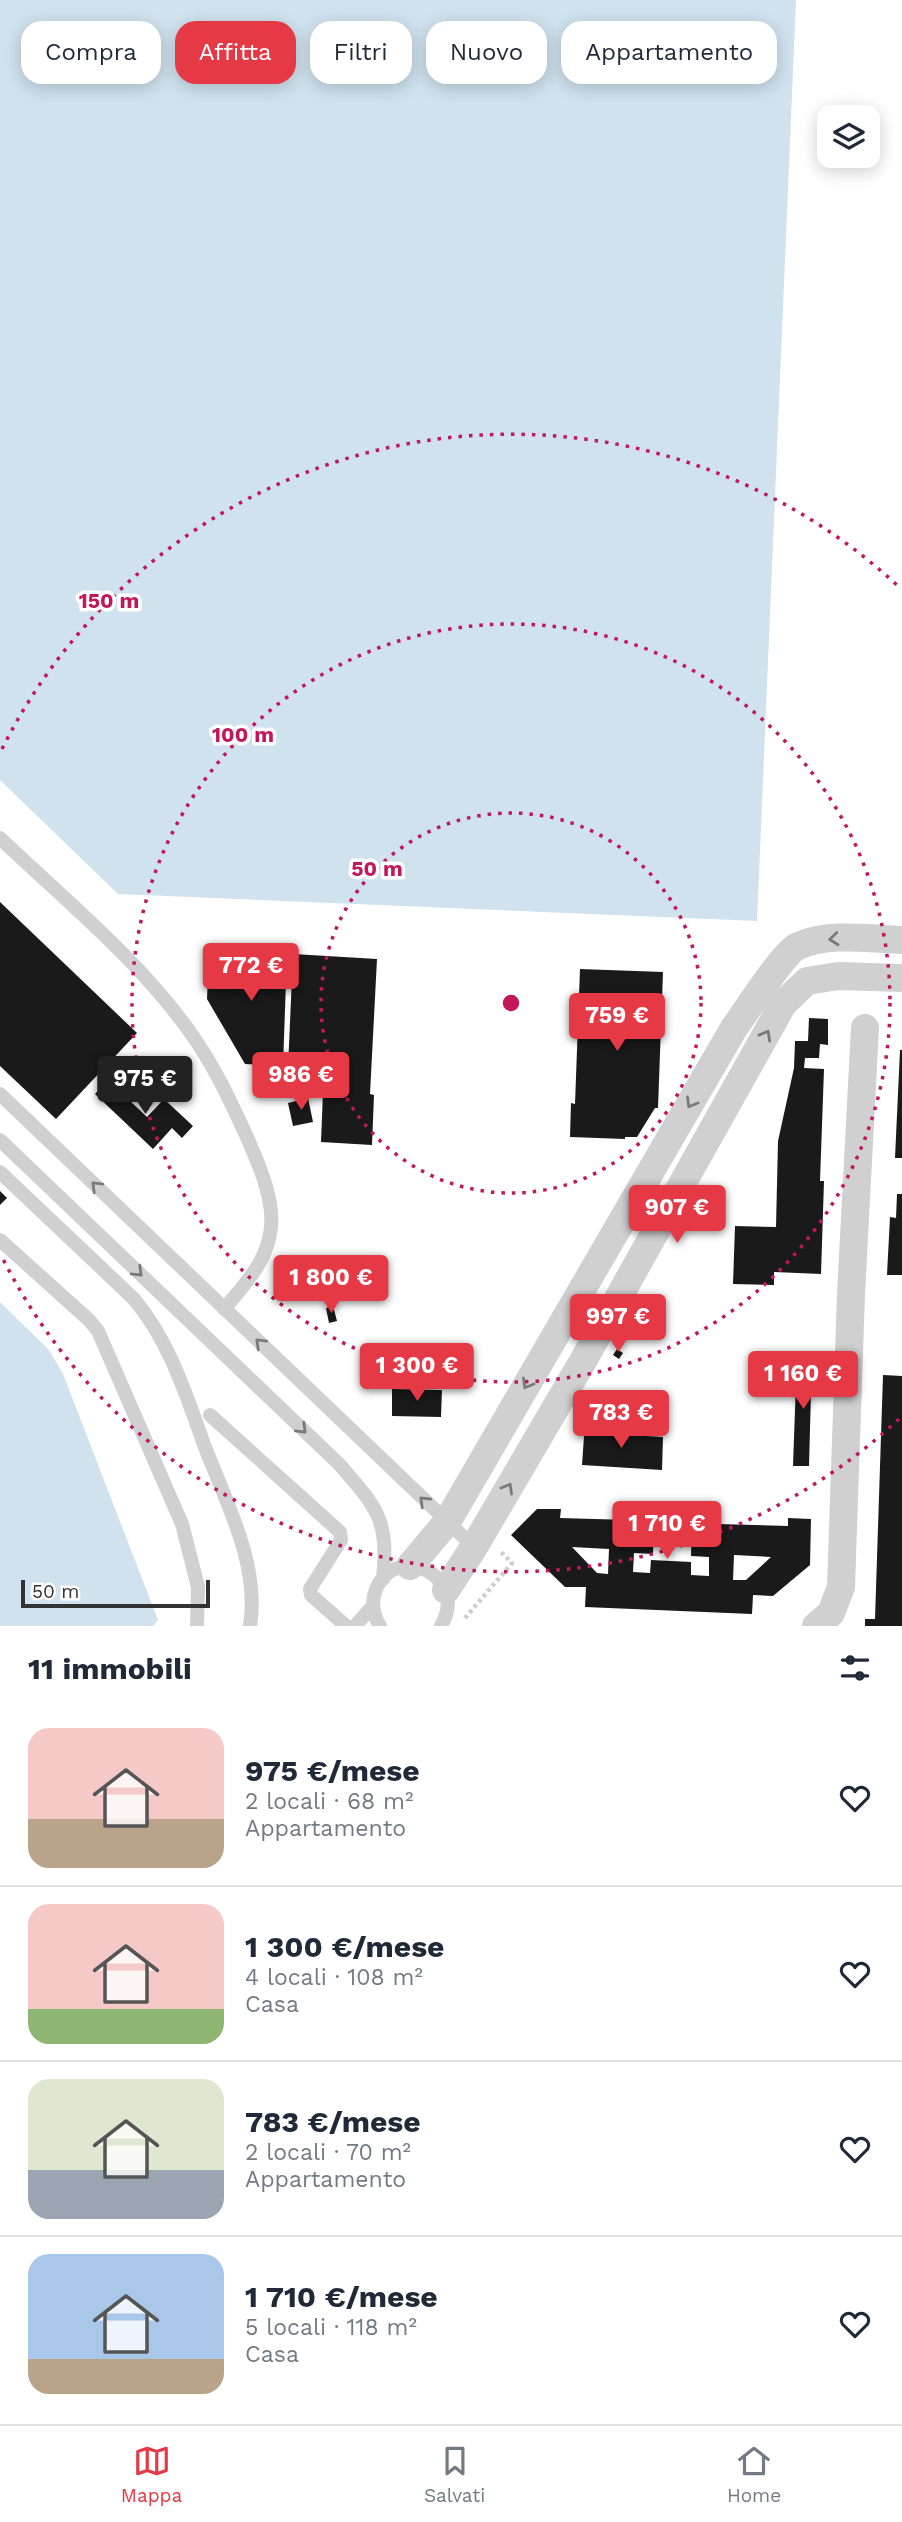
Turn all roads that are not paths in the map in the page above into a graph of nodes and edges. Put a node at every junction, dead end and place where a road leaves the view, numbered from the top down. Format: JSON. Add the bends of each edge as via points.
{"nodes":[{"id":1,"x":0,"y":838,"type":"edge"},
{"id":2,"x":902,"y":940,"type":"edge"},
{"id":3,"x":902,"y":978,"type":"edge"},
{"id":4,"x":865,"y":1028,"type":"dead end"},
{"id":5,"x":0,"y":1094,"type":"edge"},
{"id":6,"x":0,"y":1140,"type":"edge"},
{"id":7,"x":0,"y":1172,"type":"edge"},
{"id":8,"x":0,"y":1240,"type":"edge"},
{"id":9,"x":224,"y":1309,"type":"junction"},
{"id":10,"x":210,"y":1415,"type":"dead end"},
{"id":11,"x":447,"y":1522,"type":"junction"},
{"id":12,"x":474,"y":1547,"type":"junction"},
{"id":13,"x":410,"y":1566,"type":"junction"},
{"id":14,"x":383,"y":1578,"type":"junction"},
{"id":15,"x":446,"y":1590,"type":"junction"},
{"id":16,"x":373,"y":1606,"type":"junction"},
{"id":17,"x":197,"y":1626,"type":"edge"},
{"id":18,"x":250,"y":1626,"type":"edge"},
{"id":19,"x":346,"y":1626,"type":"edge"},
{"id":20,"x":355,"y":1626,"type":"edge"},
{"id":21,"x":380,"y":1626,"type":"edge"},
{"id":22,"x":441,"y":1626,"type":"edge"},
{"id":23,"x":816,"y":1626,"type":"edge"}],
"edges":[{"from":1,"to":9,"type":"lane","via":[[158,990],[191,1033],[233,1106],[268,1198],[271,1226],[266,1251],[254,1273]]},
{"from":2,"to":11,"type":"street","one_way":true,"via":[[833,937],[796,947],[772,974],[734,1028]]},
{"from":12,"to":3,"type":"street","one_way":true,"via":[[783,1004],[807,981],[838,976]]},
{"from":4,"to":23,"type":"street","via":[[841,1587],[831,1613]]},
{"from":9,"to":5,"type":"lane","one_way":true},
{"from":6,"to":14,"type":"lane","one_way":true,"via":[[340,1465],[372,1501],[384,1544]]},
{"from":7,"to":18,"type":"lane","via":[[134,1299],[167,1348],[240,1538],[251,1593]]},
{"from":8,"to":17,"type":"lane","via":[[98,1331],[182,1524],[198,1587]]},
{"from":11,"to":9,"type":"lane","one_way":true},
{"from":10,"to":19,"type":"lane","via":[[340,1532],[341,1540],[310,1590]]},
{"from":11,"to":12,"type":"lane"},
{"from":11,"to":13,"type":"street"},
{"from":12,"to":15,"type":"street"},
{"from":13,"to":14,"type":"lane"},
{"from":13,"to":15,"type":"lane","via":[[429,1571]]},
{"from":14,"to":16,"type":"lane"},
{"from":15,"to":22,"type":"lane","via":[[449,1605]]},
{"from":16,"to":20,"type":"lane"},
{"from":16,"to":21,"type":"lane"}]}
